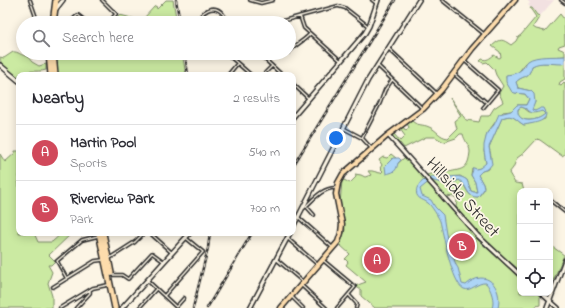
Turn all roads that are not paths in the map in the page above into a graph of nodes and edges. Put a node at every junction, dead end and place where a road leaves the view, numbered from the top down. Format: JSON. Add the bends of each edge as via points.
{"nodes":[{"id":1,"x":30,"y":0,"type":"edge"},
{"id":2,"x":102,"y":0,"type":"edge"},
{"id":3,"x":250,"y":0,"type":"edge"},
{"id":4,"x":273,"y":0,"type":"edge"},
{"id":5,"x":372,"y":0,"type":"edge"},
{"id":6,"x":418,"y":0,"type":"edge"},
{"id":7,"x":442,"y":0,"type":"edge"},
{"id":8,"x":515,"y":0,"type":"edge"},
{"id":9,"x":561,"y":0,"type":"edge"},
{"id":10,"x":57,"y":1,"type":"edge"},
{"id":11,"x":377,"y":2,"type":"edge"},
{"id":12,"x":565,"y":3,"type":"edge"},
{"id":13,"x":36,"y":16,"type":"edge"},
{"id":14,"x":52,"y":16,"type":"edge"},
{"id":15,"x":54,"y":16,"type":"edge"},
{"id":16,"x":114,"y":16,"type":"edge"},
{"id":17,"x":200,"y":16,"type":"edge"},
{"id":18,"x":225,"y":16,"type":"edge"},
{"id":19,"x":300,"y":16,"type":"junction"},
{"id":20,"x":296,"y":17,"type":"edge"},
{"id":21,"x":369,"y":26,"type":"junction"},
{"id":22,"x":310,"y":34,"type":"junction"},
{"id":23,"x":485,"y":35,"type":"junction"},
{"id":24,"x":296,"y":45,"type":"edge"},
{"id":25,"x":388,"y":48,"type":"junction"},
{"id":26,"x":49,"y":60,"type":"edge"},
{"id":27,"x":54,"y":60,"type":"edge"},
{"id":28,"x":234,"y":60,"type":"edge"},
{"id":29,"x":266,"y":60,"type":"edge"},
{"id":30,"x":464,"y":60,"type":"junction"},
{"id":31,"x":341,"y":61,"type":"junction"},
{"id":32,"x":238,"y":64,"type":"junction"},
{"id":33,"x":0,"y":65,"type":"edge"},
{"id":34,"x":377,"y":65,"type":"junction"},
{"id":35,"x":272,"y":66,"type":"junction"},
{"id":36,"x":50,"y":72,"type":"edge"},
{"id":37,"x":55,"y":72,"type":"edge"},
{"id":38,"x":231,"y":72,"type":"edge"},
{"id":39,"x":247,"y":72,"type":"edge"},
{"id":40,"x":266,"y":72,"type":"edge"},
{"id":41,"x":279,"y":72,"type":"edge"},
{"id":42,"x":454,"y":74,"type":"junction"},
{"id":43,"x":16,"y":78,"type":"edge"},
{"id":44,"x":392,"y":80,"type":"junction"},
{"id":45,"x":296,"y":87,"type":"edge"},
{"id":46,"x":437,"y":94,"type":"junction"},
{"id":47,"x":309,"y":98,"type":"junction"},
{"id":48,"x":487,"y":103,"type":"junction"},
{"id":49,"x":483,"y":108,"type":"dead end"},
{"id":50,"x":423,"y":109,"type":"junction"},
{"id":51,"x":296,"y":112,"type":"edge"},
{"id":52,"x":343,"y":128,"type":"junction"},
{"id":53,"x":388,"y":135,"type":"junction"},
{"id":54,"x":362,"y":138,"type":"junction"},
{"id":55,"x":372,"y":148,"type":"junction"},
{"id":56,"x":337,"y":188,"type":"junction"},
{"id":57,"x":310,"y":194,"type":"junction"},
{"id":58,"x":316,"y":197,"type":"junction"},
{"id":59,"x":553,"y":202,"type":"edge"},
{"id":60,"x":306,"y":206,"type":"junction"},
{"id":61,"x":302,"y":209,"type":"junction"},
{"id":62,"x":565,"y":212,"type":"edge"},
{"id":63,"x":314,"y":215,"type":"dead end"},
{"id":64,"x":298,"y":217,"type":"junction"},
{"id":65,"x":296,"y":221,"type":"edge"},
{"id":66,"x":95,"y":236,"type":"edge"},
{"id":67,"x":101,"y":236,"type":"edge"},
{"id":68,"x":141,"y":236,"type":"edge"},
{"id":69,"x":153,"y":236,"type":"edge"},
{"id":70,"x":186,"y":236,"type":"edge"},
{"id":71,"x":188,"y":236,"type":"edge"},
{"id":72,"x":287,"y":238,"type":"joint"},
{"id":73,"x":333,"y":248,"type":"junction"},
{"id":74,"x":172,"y":253,"type":"junction"},
{"id":75,"x":106,"y":259,"type":"junction"},
{"id":76,"x":276,"y":259,"type":"junction"},
{"id":77,"x":323,"y":260,"type":"junction"},
{"id":78,"x":565,"y":260,"type":"edge"},
{"id":79,"x":164,"y":262,"type":"junction"},
{"id":80,"x":318,"y":266,"type":"junction"},
{"id":81,"x":517,"y":272,"type":"edge"},
{"id":82,"x":111,"y":275,"type":"junction"},
{"id":83,"x":67,"y":279,"type":"junction"},
{"id":84,"x":148,"y":281,"type":"junction"},
{"id":85,"x":111,"y":284,"type":"junction"},
{"id":86,"x":302,"y":284,"type":"junction"},
{"id":87,"x":53,"y":287,"type":"dead end"},
{"id":88,"x":156,"y":289,"type":"junction"},
{"id":89,"x":90,"y":290,"type":"junction"},
{"id":90,"x":349,"y":295,"type":"junction"},
{"id":91,"x":164,"y":296,"type":"junction"},
{"id":92,"x":291,"y":296,"type":"junction"},
{"id":93,"x":544,"y":296,"type":"edge"},
{"id":94,"x":184,"y":298,"type":"dead end"},
{"id":95,"x":550,"y":301,"type":"junction"},
{"id":96,"x":60,"y":308,"type":"edge"},
{"id":97,"x":76,"y":308,"type":"edge"},
{"id":98,"x":115,"y":308,"type":"edge"},
{"id":99,"x":118,"y":308,"type":"edge"},
{"id":100,"x":122,"y":308,"type":"edge"},
{"id":101,"x":139,"y":308,"type":"edge"},
{"id":102,"x":175,"y":308,"type":"edge"},
{"id":103,"x":250,"y":308,"type":"edge"},
{"id":104,"x":281,"y":308,"type":"edge"},
{"id":105,"x":303,"y":308,"type":"edge"},
{"id":106,"x":326,"y":308,"type":"edge"},
{"id":107,"x":337,"y":308,"type":"edge"},
{"id":108,"x":356,"y":308,"type":"edge"},
{"id":109,"x":548,"y":308,"type":"edge"},
{"id":110,"x":558,"y":308,"type":"edge"}],
"edges":[{"from":1,"to":13,"type":"street"},
{"from":2,"to":16,"type":"street","via":[[116,14]]},
{"from":3,"to":4,"type":"street","via":[[260,3]]},
{"from":5,"to":11,"type":"street"},
{"from":6,"to":25,"type":"main road"},
{"from":7,"to":23,"type":"street"},
{"from":8,"to":23,"type":"main road"},
{"from":9,"to":12,"type":"street"},
{"from":10,"to":14,"type":"highway"},
{"from":10,"to":15,"type":"highway"},
{"from":11,"to":21,"type":"main road"},
{"from":17,"to":18,"type":"street","via":[[205,10],[211,9],[221,11]]},
{"from":19,"to":20,"type":"street"},
{"from":19,"to":21,"type":"street","via":[[338,6],[345,8]]},
{"from":19,"to":22,"type":"street","via":[[304,28]]},
{"from":21,"to":31,"type":"main road"},
{"from":22,"to":24,"type":"street"},
{"from":22,"to":31,"type":"street"},
{"from":23,"to":30,"type":"main road"},
{"from":25,"to":34,"type":"main road"},
{"from":25,"to":46,"type":"street"},
{"from":26,"to":36,"type":"highway"},
{"from":27,"to":37,"type":"highway"},
{"from":28,"to":32,"type":"street"},
{"from":29,"to":35,"type":"street"},
{"from":30,"to":42,"type":"main road"},
{"from":30,"to":48,"type":"street","via":[[498,90]]},
{"from":31,"to":47,"type":"main road"},
{"from":32,"to":38,"type":"street"},
{"from":32,"to":39,"type":"street"},
{"from":33,"to":43,"type":"main road"},
{"from":34,"to":44,"type":"street"},
{"from":34,"to":52,"type":"main road"},
{"from":35,"to":40,"type":"street"},
{"from":35,"to":41,"type":"street"},
{"from":42,"to":46,"type":"main road"},
{"from":42,"to":48,"type":"street"},
{"from":44,"to":50,"type":"street"},
{"from":44,"to":54,"type":"street"},
{"from":45,"to":47,"type":"street"},
{"from":46,"to":50,"type":"main road"},
{"from":47,"to":51,"type":"main road"},
{"from":48,"to":49,"type":"street"},
{"from":50,"to":53,"type":"main road"},
{"from":52,"to":54,"type":"street"},
{"from":52,"to":57,"type":"main road"},
{"from":53,"to":55,"type":"main road"},
{"from":53,"to":81,"type":"main road","name":"Hillside Street","via":[[477,235]]},
{"from":54,"to":55,"type":"street"},
{"from":55,"to":56,"type":"main road","via":[[343,174]]},
{"from":56,"to":58,"type":"street","via":[[326,189]]},
{"from":56,"to":73,"type":"main road","via":[[336,199],[342,228]]},
{"from":57,"to":58,"type":"street"},
{"from":57,"to":61,"type":"main road"},
{"from":58,"to":60,"type":"street"},
{"from":59,"to":62,"type":"street"},
{"from":60,"to":61,"type":"street"},
{"from":60,"to":63,"type":"street"},
{"from":61,"to":64,"type":"main road"},
{"from":64,"to":65,"type":"main road"},
{"from":64,"to":73,"type":"street"},
{"from":66,"to":83,"type":"street","via":[[82,240],[57,262]]},
{"from":67,"to":75,"type":"highway"},
{"from":68,"to":75,"type":"street","via":[[113,257]]},
{"from":69,"to":74,"type":"street"},
{"from":70,"to":74,"type":"main road"},
{"from":71,"to":91,"type":"street","via":[[203,252]]},
{"from":72,"to":76,"type":"main road"},
{"from":72,"to":80,"type":"street"},
{"from":73,"to":77,"type":"main road"},
{"from":74,"to":79,"type":"main road"},
{"from":75,"to":82,"type":"highway"},
{"from":75,"to":83,"type":"street","via":[[95,261]]},
{"from":75,"to":85,"type":"highway"},
{"from":76,"to":86,"type":"street"},
{"from":76,"to":103,"type":"main road"},
{"from":77,"to":80,"type":"main road"},
{"from":77,"to":90,"type":"street","via":[[355,287]]},
{"from":78,"to":95,"type":"main road"},
{"from":79,"to":82,"type":"street","via":[[152,253],[128,279],[122,275]]},
{"from":79,"to":84,"type":"main road"},
{"from":80,"to":86,"type":"main road"},
{"from":82,"to":85,"type":"highway"},
{"from":83,"to":87,"type":"street"},
{"from":84,"to":88,"type":"street"},
{"from":84,"to":100,"type":"main road"},
{"from":85,"to":89,"type":"street"},
{"from":85,"to":98,"type":"highway"},
{"from":85,"to":99,"type":"highway"},
{"from":86,"to":92,"type":"main road"},
{"from":86,"to":106,"type":"street"},
{"from":88,"to":91,"type":"street"},
{"from":88,"to":101,"type":"street"},
{"from":89,"to":96,"type":"street"},
{"from":89,"to":97,"type":"street"},
{"from":90,"to":107,"type":"street"},
{"from":90,"to":108,"type":"street","via":[[357,304]]},
{"from":91,"to":102,"type":"street"},
{"from":92,"to":104,"type":"main road"},
{"from":92,"to":105,"type":"street"},
{"from":93,"to":95,"type":"main road"},
{"from":94,"to":102,"type":"street"},
{"from":95,"to":109,"type":"main road"},
{"from":95,"to":110,"type":"main road"}]}
